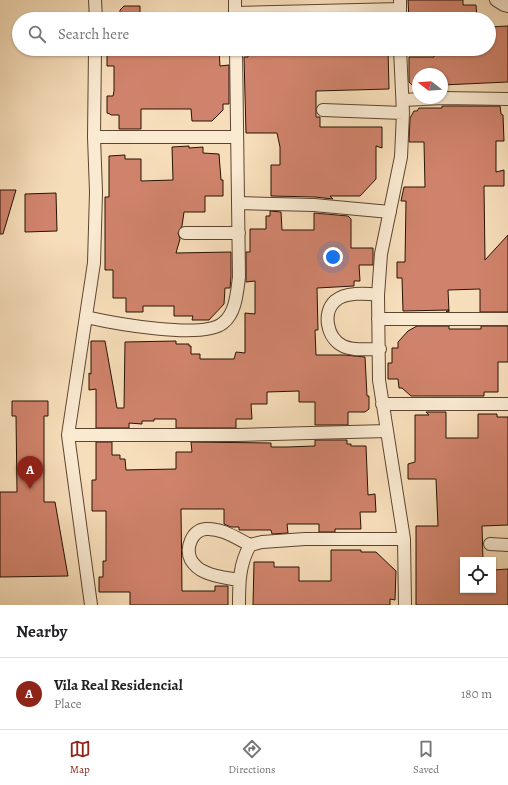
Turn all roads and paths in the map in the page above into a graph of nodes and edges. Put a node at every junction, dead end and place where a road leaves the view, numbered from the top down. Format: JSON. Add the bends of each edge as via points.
{"nodes":[{"id":1,"x":95,"y":0,"type":"edge"},
{"id":2,"x":235,"y":0,"type":"edge"},
{"id":3,"x":496,"y":0,"type":"edge"},
{"id":4,"x":508,"y":6,"type":"edge"},
{"id":5,"x":400,"y":9,"type":"edge"},
{"id":6,"x":96,"y":12,"type":"edge"},
{"id":7,"x":235,"y":12,"type":"edge"},
{"id":8,"x":329,"y":12,"type":"edge"},
{"id":9,"x":95,"y":56,"type":"edge"},
{"id":10,"x":236,"y":56,"type":"edge"},
{"id":11,"x":400,"y":56,"type":"edge"},
{"id":12,"x":508,"y":99,"type":"edge"},
{"id":13,"x":403,"y":100,"type":"junction"},
{"id":14,"x":322,"y":110,"type":"dead end"},
{"id":15,"x":403,"y":113,"type":"junction"},
{"id":16,"x":94,"y":137,"type":"junction"},
{"id":17,"x":236,"y":137,"type":"junction"},
{"id":18,"x":238,"y":203,"type":"junction"},
{"id":19,"x":390,"y":212,"type":"junction"},
{"id":20,"x":185,"y":233,"type":"dead end"},
{"id":21,"x":239,"y":233,"type":"junction"},
{"id":22,"x":378,"y":295,"type":"junction"},
{"id":23,"x":86,"y":317,"type":"junction"},
{"id":24,"x":378,"y":319,"type":"junction"},
{"id":25,"x":508,"y":319,"type":"edge"},
{"id":26,"x":380,"y":349,"type":"junction"},
{"id":27,"x":382,"y":404,"type":"junction"},
{"id":28,"x":508,"y":404,"type":"edge"},
{"id":29,"x":387,"y":431,"type":"junction"},
{"id":30,"x":68,"y":435,"type":"junction"},
{"id":31,"x":404,"y":539,"type":"junction"},
{"id":32,"x":490,"y":544,"type":"dead end"},
{"id":33,"x":250,"y":545,"type":"junction"},
{"id":34,"x":508,"y":545,"type":"edge"},
{"id":35,"x":238,"y":580,"type":"junction"},
{"id":36,"x":91,"y":605,"type":"edge"},
{"id":37,"x":239,"y":605,"type":"edge"},
{"id":38,"x":404,"y":605,"type":"edge"}],
"edges":[{"from":1,"to":6,"type":"street"},
{"from":2,"to":7,"type":"street"},
{"from":3,"to":4,"type":"street"},
{"from":5,"to":8,"type":"street"},
{"from":9,"to":16,"type":"street"},
{"from":10,"to":17,"type":"street"},
{"from":11,"to":13,"type":"street"},
{"from":12,"to":13,"type":"street"},
{"from":13,"to":15,"type":"street"},
{"from":14,"to":15,"type":"street"},
{"from":15,"to":19,"type":"street","via":[[401,156]]},
{"from":16,"to":17,"type":"street"},
{"from":16,"to":23,"type":"street","via":[[94,262]]},
{"from":17,"to":18,"type":"street"},
{"from":18,"to":19,"type":"street","via":[[314,205]]},
{"from":18,"to":21,"type":"street"},
{"from":19,"to":22,"type":"street","via":[[381,254]]},
{"from":20,"to":21,"type":"street"},
{"from":21,"to":23,"type":"street","via":[[239,278],[236,299],[224,323],[217,327],[194,330],[166,329],[120,325]]},
{"from":22,"to":24,"type":"street"},
{"from":22,"to":26,"type":"street","via":[[357,294],[336,300],[328,314],[328,324],[331,335],[343,346],[352,349]]},
{"from":23,"to":30,"type":"street"},
{"from":24,"to":25,"type":"street"},
{"from":24,"to":26,"type":"street"},
{"from":26,"to":27,"type":"street","via":[[379,380]]},
{"from":27,"to":28,"type":"street"},
{"from":27,"to":29,"type":"street"},
{"from":29,"to":30,"type":"street","via":[[237,435]]},
{"from":29,"to":31,"type":"street"},
{"from":30,"to":36,"type":"street"},
{"from":31,"to":33,"type":"street","via":[[305,539]]},
{"from":31,"to":38,"type":"street"},
{"from":32,"to":34,"type":"street"},
{"from":33,"to":35,"type":"street"},
{"from":33,"to":35,"type":"street","via":[[218,530],[205,529],[194,534],[191,540],[190,555],[196,566],[205,572]]},
{"from":35,"to":37,"type":"street"}]}
